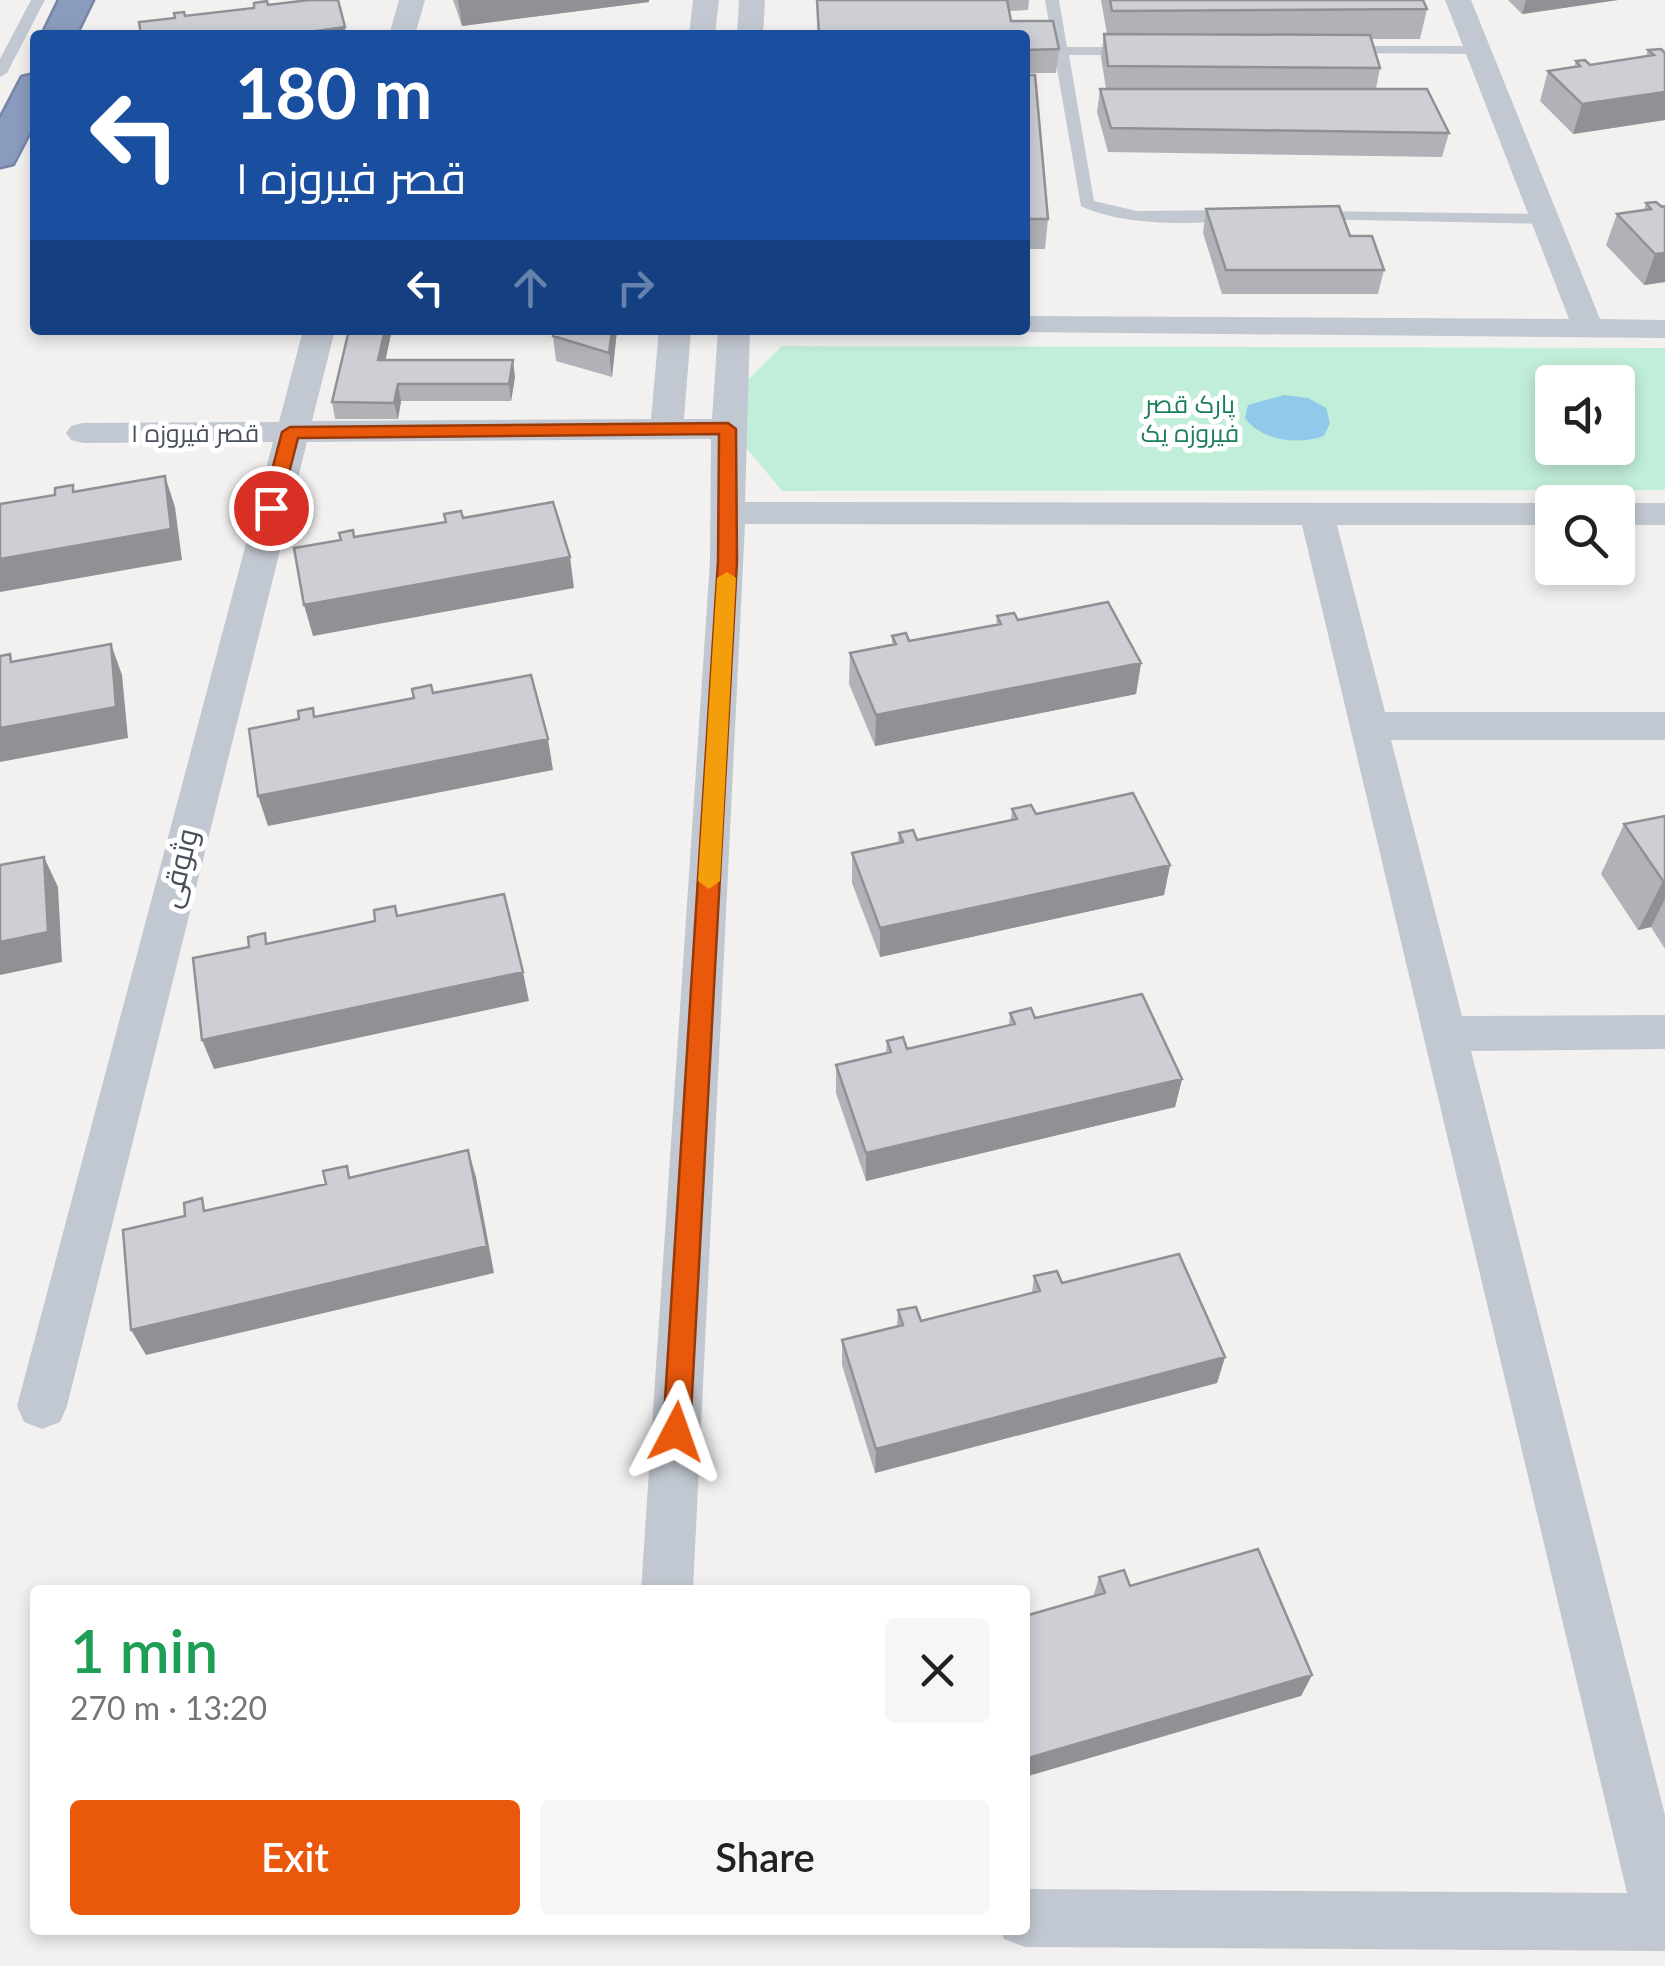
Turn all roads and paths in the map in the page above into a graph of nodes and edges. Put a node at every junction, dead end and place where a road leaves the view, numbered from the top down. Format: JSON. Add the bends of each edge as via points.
{"nodes":[{"id":1,"x":38,"y":0,"type":"edge"},
{"id":2,"x":76,"y":0,"type":"edge"},
{"id":3,"x":412,"y":0,"type":"edge"},
{"id":4,"x":706,"y":0,"type":"edge"},
{"id":5,"x":752,"y":0,"type":"edge"},
{"id":6,"x":1052,"y":0,"type":"edge"},
{"id":7,"x":1458,"y":0,"type":"edge"},
{"id":8,"x":61,"y":30,"type":"edge"},
{"id":9,"x":403,"y":30,"type":"edge"},
{"id":10,"x":703,"y":30,"type":"edge"},
{"id":11,"x":750,"y":30,"type":"edge"},
{"id":12,"x":1140,"y":50,"type":"edge"},
{"id":13,"x":1339,"y":50,"type":"edge"},
{"id":14,"x":1478,"y":50,"type":"junction"},
{"id":15,"x":1061,"y":51,"type":"junction"},
{"id":16,"x":0,"y":73,"type":"edge"},
{"id":17,"x":30,"y":95,"type":"edge"},
{"id":18,"x":0,"y":156,"type":"edge"},
{"id":19,"x":1248,"y":215,"type":"edge"},
{"id":20,"x":1287,"y":215,"type":"edge"},
{"id":21,"x":1544,"y":219,"type":"junction"},
{"id":22,"x":1030,"y":324,"type":"edge"},
{"id":23,"x":1588,"y":328,"type":"junction"},
{"id":24,"x":1665,"y":329,"type":"edge"},
{"id":25,"x":318,"y":335,"type":"edge"},
{"id":26,"x":675,"y":335,"type":"edge"},
{"id":27,"x":734,"y":335,"type":"edge"},
{"id":28,"x":728,"y":429,"type":"junction"},
{"id":29,"x":666,"y":430,"type":"junction"},
{"id":30,"x":290,"y":432,"type":"junction"},
{"id":31,"x":82,"y":433,"type":"dead end"},
{"id":32,"x":728,"y":513,"type":"junction"},
{"id":33,"x":1535,"y":514,"type":"edge"},
{"id":34,"x":1635,"y":514,"type":"edge"},
{"id":35,"x":1665,"y":514,"type":"edge"},
{"id":36,"x":1317,"y":515,"type":"junction"},
{"id":37,"x":1369,"y":726,"type":"junction"},
{"id":38,"x":1665,"y":726,"type":"edge"},
{"id":39,"x":1665,"y":1032,"type":"edge"},
{"id":40,"x":1445,"y":1034,"type":"junction"},
{"id":41,"x":42,"y":1406,"type":"dead end"},
{"id":42,"x":667,"y":1585,"type":"edge"},
{"id":43,"x":1030,"y":1918,"type":"edge"},
{"id":44,"x":1664,"y":1922,"type":"edge"}],
"edges":[{"from":1,"to":16,"type":"lane"},
{"from":2,"to":8,"type":"highway"},
{"from":3,"to":9,"type":"street"},
{"from":4,"to":10,"type":"street"},
{"from":5,"to":11,"type":"street"},
{"from":6,"to":15,"type":"lane"},
{"from":7,"to":14,"type":"street"},
{"from":12,"to":15,"type":"lane"},
{"from":13,"to":14,"type":"lane"},
{"from":14,"to":21,"type":"street"},
{"from":15,"to":19,"type":"lane","via":[[1087,203],[1108,212]]},
{"from":17,"to":18,"type":"highway"},
{"from":20,"to":21,"type":"lane"},
{"from":21,"to":23,"type":"street"},
{"from":22,"to":23,"type":"street"},
{"from":23,"to":24,"type":"street"},
{"from":25,"to":30,"type":"street","name":"وثوقی"},
{"from":26,"to":29,"type":"street"},
{"from":27,"to":28,"type":"street"},
{"from":28,"to":29,"type":"street","name":"قصر فیروزه ۱"},
{"from":28,"to":32,"type":"street"},
{"from":29,"to":30,"type":"street","name":"قصر فیروزه ۱"},
{"from":30,"to":31,"type":"street","name":"قصر فیروزه ۱"},
{"from":30,"to":41,"type":"street","name":"وثوقی"},
{"from":32,"to":36,"type":"street"},
{"from":32,"to":42,"type":"street"},
{"from":33,"to":36,"type":"street"},
{"from":34,"to":35,"type":"street"},
{"from":36,"to":37,"type":"street"},
{"from":37,"to":38,"type":"street"},
{"from":37,"to":40,"type":"street"},
{"from":39,"to":40,"type":"street"},
{"from":40,"to":44,"type":"street"},
{"from":43,"to":44,"type":"street"}]}
